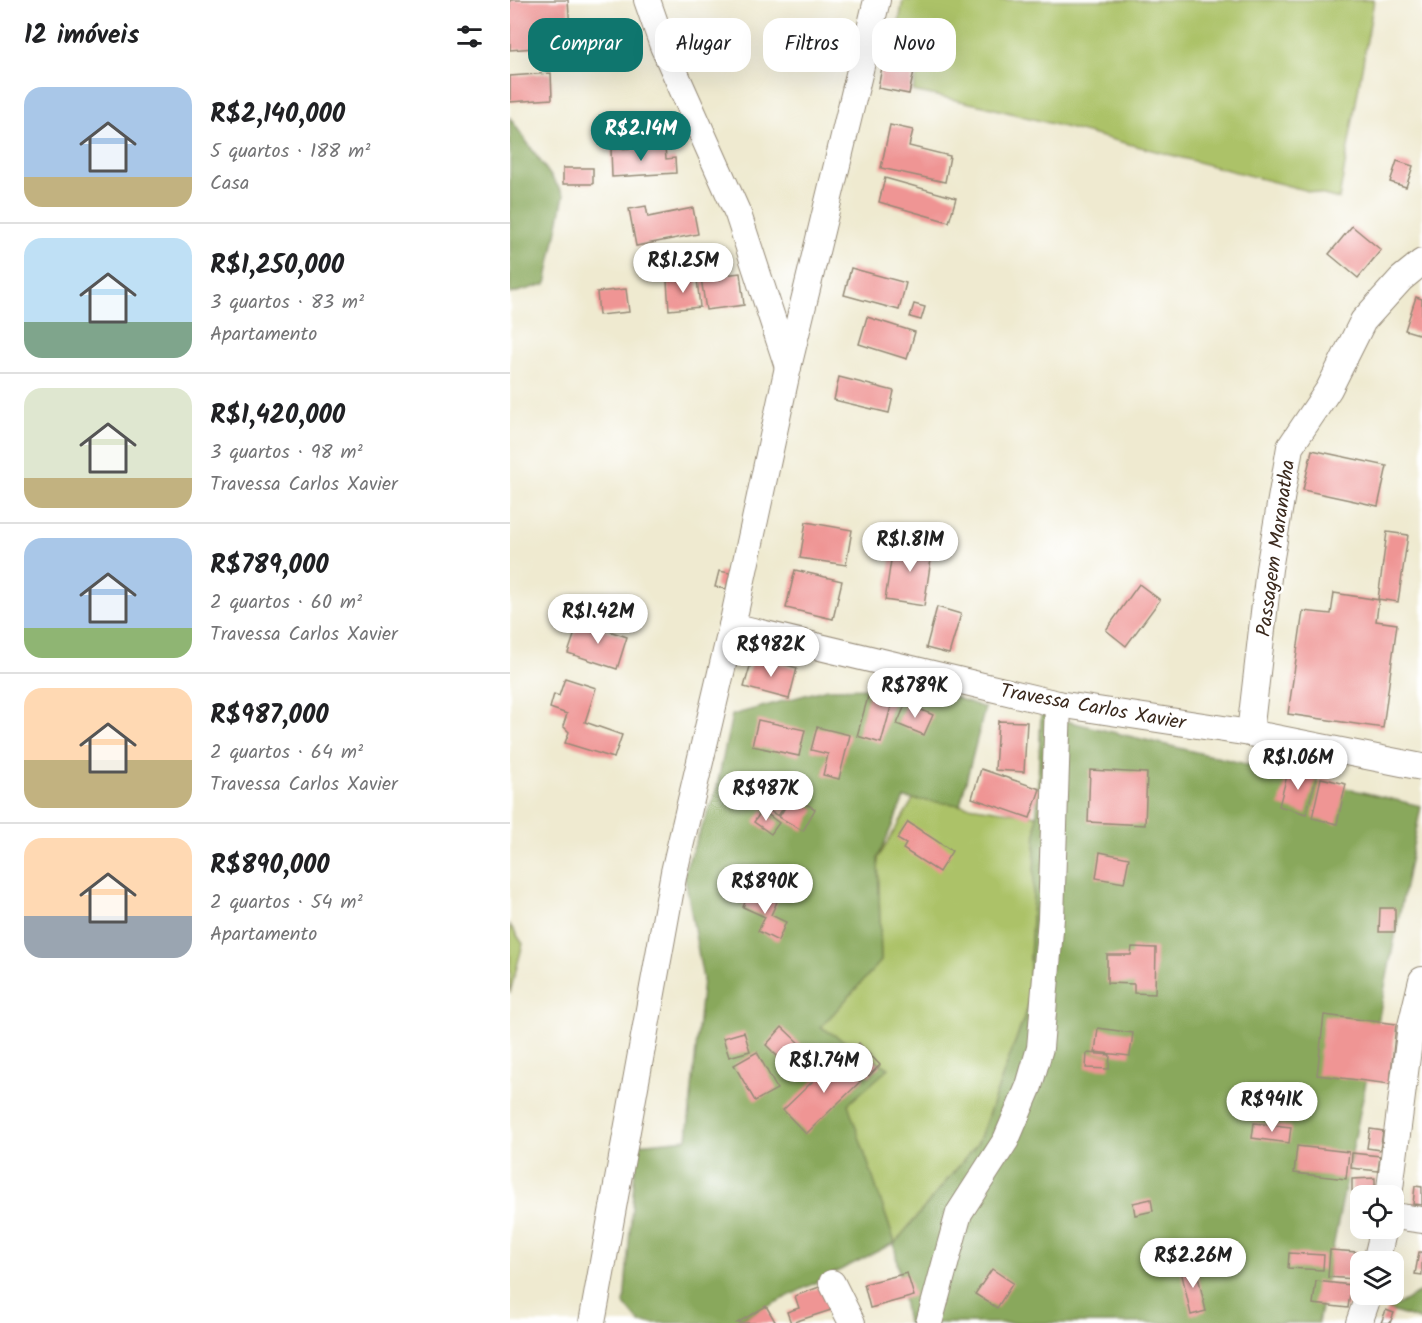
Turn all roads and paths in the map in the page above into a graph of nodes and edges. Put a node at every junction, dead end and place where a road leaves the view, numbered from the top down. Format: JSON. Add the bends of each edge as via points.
{"nodes":[{"id":1,"x":646,"y":0,"type":"edge"},
{"id":2,"x":877,"y":0,"type":"edge"},
{"id":3,"x":1422,"y":262,"type":"edge"},
{"id":4,"x":788,"y":367,"type":"junction"},
{"id":5,"x":732,"y":626,"type":"junction"},
{"id":6,"x":1058,"y":704,"type":"junction"},
{"id":7,"x":1250,"y":733,"type":"junction"},
{"id":8,"x":1422,"y":767,"type":"edge"},
{"id":9,"x":1422,"y":981,"type":"edge"},
{"id":10,"x":1416,"y":1027,"type":"edge"},
{"id":11,"x":1391,"y":1185,"type":"edge"},
{"id":12,"x":1404,"y":1217,"type":"edge"},
{"id":13,"x":1422,"y":1220,"type":"edge"},
{"id":14,"x":832,"y":1283,"type":"dead end"},
{"id":15,"x":1365,"y":1305,"type":"edge"},
{"id":16,"x":592,"y":1323,"type":"edge"},
{"id":17,"x":852,"y":1323,"type":"edge"},
{"id":18,"x":929,"y":1323,"type":"edge"},
{"id":19,"x":1359,"y":1323,"type":"edge"}],
"edges":[{"from":1,"to":4,"type":"street","via":[[738,214]]},
{"from":2,"to":4,"type":"street"},
{"from":3,"to":7,"type":"street","name":"Passagem Maranatha","via":[[1363,321],[1329,389],[1290,447],[1269,569]]},
{"from":4,"to":5,"type":"street"},
{"from":5,"to":6,"type":"street","name":"Travessa Carlos Xavier"},
{"from":5,"to":16,"type":"street","via":[[674,872]]},
{"from":6,"to":7,"type":"street","name":"Travessa Carlos Xavier"},
{"from":6,"to":18,"type":"street","via":[[1051,918],[1040,1048],[1006,1140],[958,1213]]},
{"from":7,"to":8,"type":"street","name":"Travessa Carlos Xavier"},
{"from":9,"to":10,"type":"street"},
{"from":10,"to":11,"type":"street"},
{"from":12,"to":13,"type":"street"},
{"from":14,"to":17,"type":"street"},
{"from":15,"to":19,"type":"street"}]}
